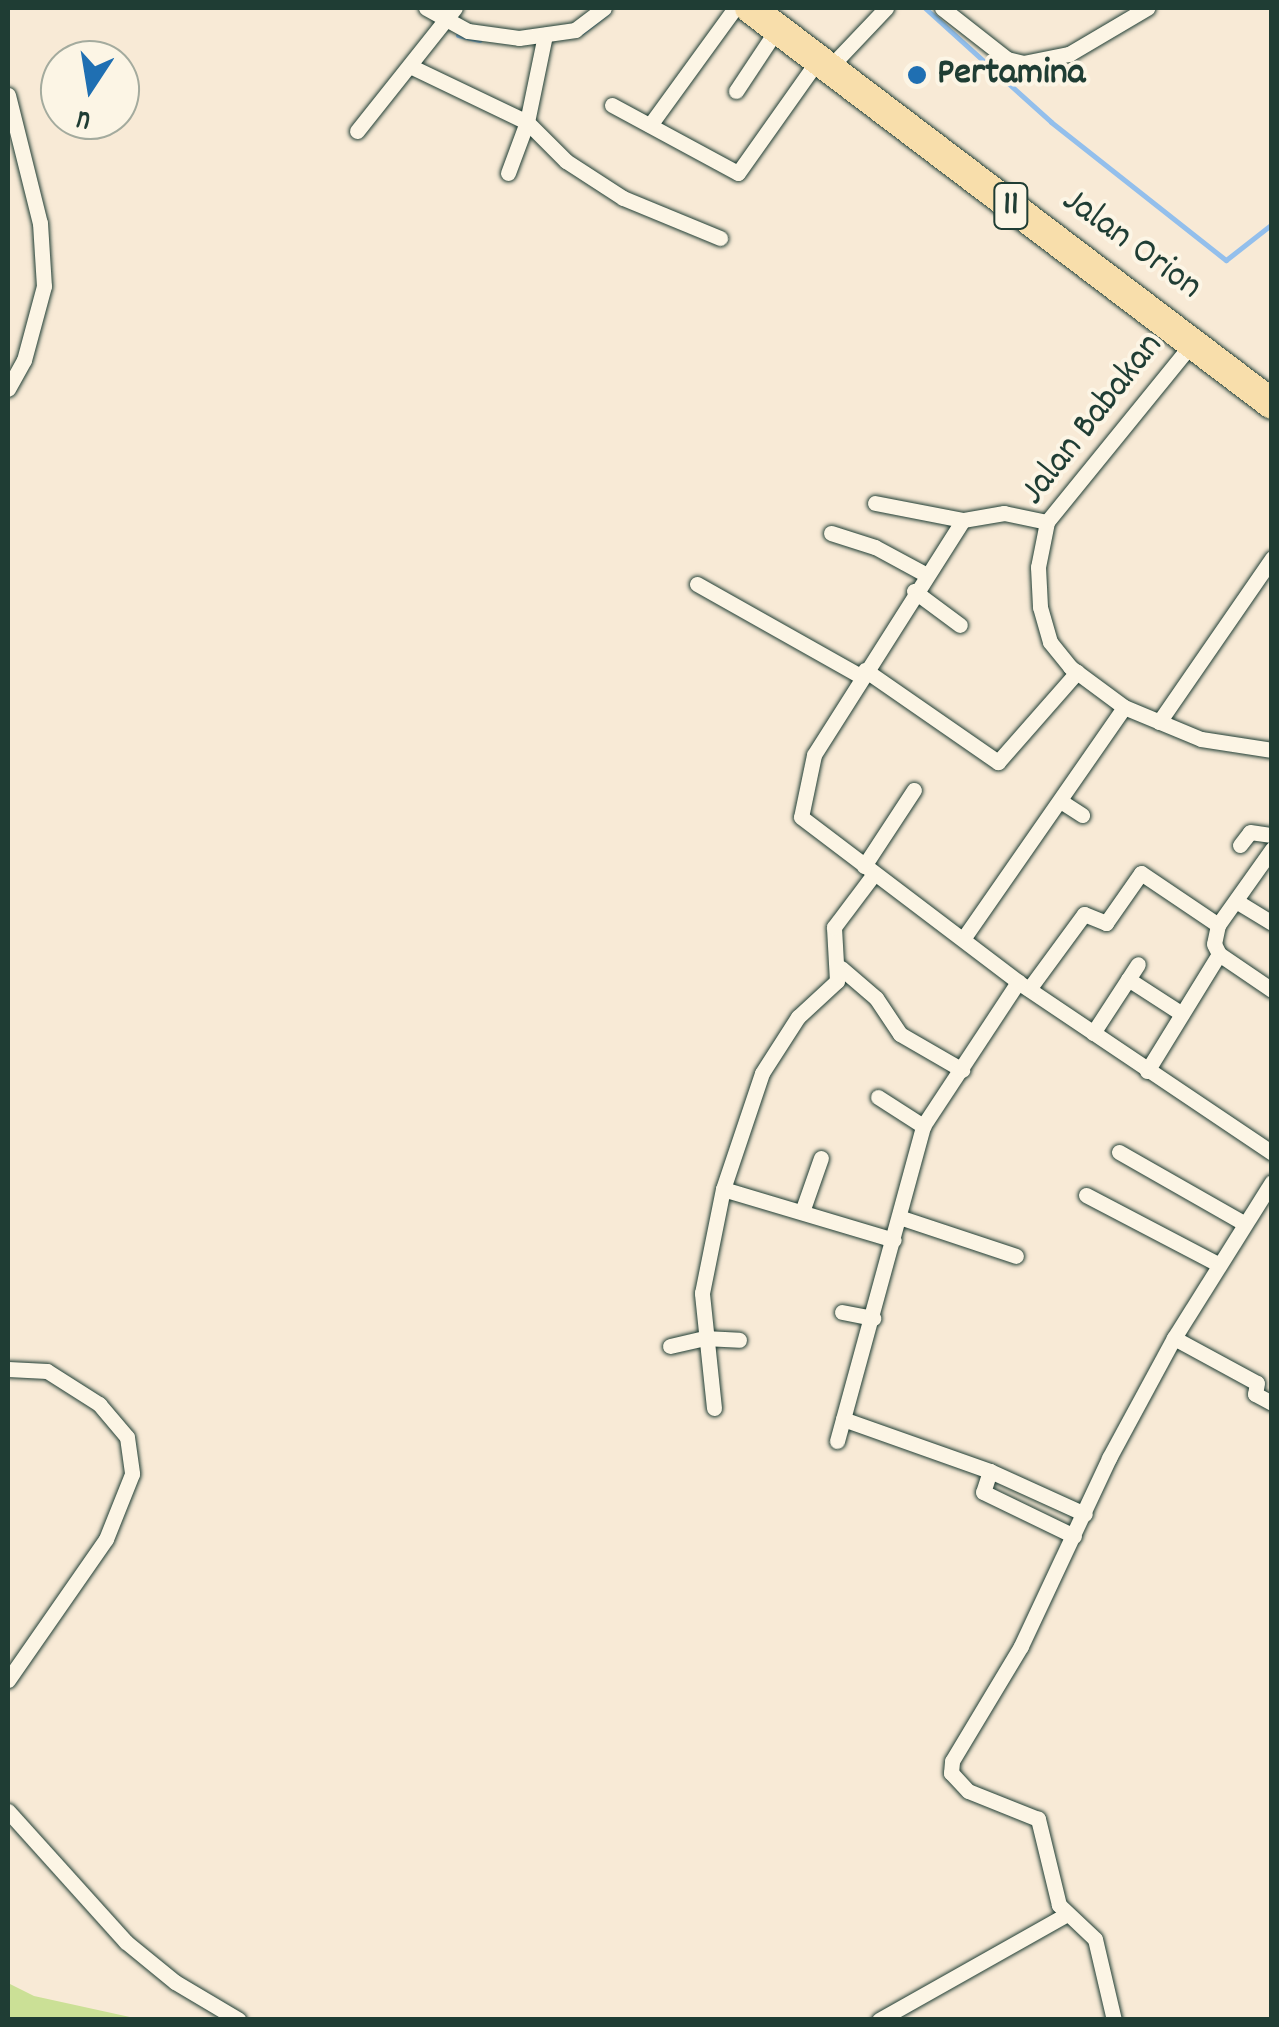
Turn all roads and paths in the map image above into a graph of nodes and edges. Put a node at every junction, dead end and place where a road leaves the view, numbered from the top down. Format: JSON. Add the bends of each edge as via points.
{"nodes":[{"id":1,"x":426,"y":8,"type":"edge"},
{"id":2,"x":456,"y":8,"type":"edge"},
{"id":3,"x":604,"y":8,"type":"edge"},
{"id":4,"x":735,"y":8,"type":"edge"},
{"id":5,"x":750,"y":8,"type":"edge"},
{"id":6,"x":886,"y":8,"type":"edge"},
{"id":7,"x":942,"y":8,"type":"edge"},
{"id":8,"x":1147,"y":8,"type":"edge"},
{"id":9,"x":446,"y":22,"type":"junction"},
{"id":10,"x":777,"y":28,"type":"junction"},
{"id":11,"x":545,"y":35,"type":"junction"},
{"id":12,"x":824,"y":64,"type":"junction"},
{"id":13,"x":412,"y":67,"type":"junction"},
{"id":14,"x":736,"y":91,"type":"dead end"},
{"id":15,"x":8,"y":95,"type":"edge"},
{"id":16,"x":612,"y":105,"type":"dead end"},
{"id":17,"x":526,"y":122,"type":"junction"},
{"id":18,"x":650,"y":125,"type":"junction"},
{"id":19,"x":357,"y":131,"type":"dead end"},
{"id":20,"x":508,"y":172,"type":"dead end"},
{"id":21,"x":720,"y":238,"type":"dead end"},
{"id":22,"x":1194,"y":341,"type":"junction"},
{"id":23,"x":8,"y":389,"type":"edge"},
{"id":24,"x":1272,"y":404,"type":"edge"},
{"id":25,"x":875,"y":503,"type":"dead end"},
{"id":26,"x":964,"y":520,"type":"junction"},
{"id":27,"x":1048,"y":522,"type":"junction"},
{"id":28,"x":831,"y":533,"type":"dead end"},
{"id":29,"x":1272,"y":558,"type":"edge"},
{"id":30,"x":925,"y":574,"type":"junction"},
{"id":31,"x":697,"y":584,"type":"dead end"},
{"id":32,"x":914,"y":591,"type":"junction"},
{"id":33,"x":960,"y":624,"type":"dead end"},
{"id":34,"x":1077,"y":672,"type":"junction"},
{"id":35,"x":862,"y":673,"type":"junction"},
{"id":36,"x":1124,"y":707,"type":"junction"},
{"id":37,"x":1159,"y":722,"type":"junction"},
{"id":38,"x":1272,"y":750,"type":"edge"},
{"id":39,"x":914,"y":790,"type":"dead end"},
{"id":40,"x":1062,"y":802,"type":"junction"},
{"id":41,"x":1082,"y":814,"type":"dead end"},
{"id":42,"x":1272,"y":835,"type":"edge"},
{"id":43,"x":1240,"y":845,"type":"dead end"},
{"id":44,"x":1272,"y":849,"type":"edge"},
{"id":45,"x":869,"y":870,"type":"junction"},
{"id":46,"x":1236,"y":900,"type":"junction"},
{"id":47,"x":1272,"y":923,"type":"edge"},
{"id":48,"x":1218,"y":925,"type":"junction"},
{"id":49,"x":962,"y":939,"type":"junction"},
{"id":50,"x":1219,"y":954,"type":"junction"},
{"id":51,"x":1138,"y":964,"type":"dead end"},
{"id":52,"x":841,"y":968,"type":"junction"},
{"id":53,"x":1128,"y":979,"type":"junction"},
{"id":54,"x":1023,"y":985,"type":"junction"},
{"id":55,"x":1272,"y":990,"type":"edge"},
{"id":56,"x":1182,"y":1014,"type":"junction"},
{"id":57,"x":1093,"y":1033,"type":"junction"},
{"id":58,"x":962,"y":1070,"type":"junction"},
{"id":59,"x":1147,"y":1071,"type":"junction"},
{"id":60,"x":878,"y":1097,"type":"dead end"},
{"id":61,"x":924,"y":1126,"type":"junction"},
{"id":62,"x":1120,"y":1152,"type":"dead end"},
{"id":63,"x":1272,"y":1154,"type":"edge"},
{"id":64,"x":821,"y":1158,"type":"dead end"},
{"id":65,"x":1270,"y":1186,"type":"edge"},
{"id":66,"x":722,"y":1189,"type":"junction"},
{"id":67,"x":1086,"y":1195,"type":"dead end"},
{"id":68,"x":803,"y":1210,"type":"junction"},
{"id":69,"x":902,"y":1218,"type":"junction"},
{"id":70,"x":1244,"y":1224,"type":"junction"},
{"id":71,"x":894,"y":1240,"type":"junction"},
{"id":72,"x":1016,"y":1256,"type":"dead end"},
{"id":73,"x":1218,"y":1264,"type":"junction"},
{"id":74,"x":842,"y":1312,"type":"dead end"},
{"id":75,"x":872,"y":1318,"type":"junction"},
{"id":76,"x":704,"y":1338,"type":"junction"},
{"id":77,"x":1174,"y":1338,"type":"junction"},
{"id":78,"x":739,"y":1340,"type":"dead end"},
{"id":79,"x":670,"y":1346,"type":"dead end"},
{"id":80,"x":8,"y":1368,"type":"edge"},
{"id":81,"x":1272,"y":1403,"type":"edge"},
{"id":82,"x":714,"y":1408,"type":"dead end"},
{"id":83,"x":842,"y":1419,"type":"junction"},
{"id":84,"x":838,"y":1442,"type":"dead end"},
{"id":85,"x":990,"y":1471,"type":"junction"},
{"id":86,"x":1084,"y":1514,"type":"junction"},
{"id":87,"x":1074,"y":1536,"type":"junction"},
{"id":88,"x":8,"y":1680,"type":"edge"},
{"id":89,"x":8,"y":1811,"type":"edge"},
{"id":90,"x":1064,"y":1916,"type":"junction"},
{"id":91,"x":239,"y":2020,"type":"edge"},
{"id":92,"x":879,"y":2020,"type":"edge"},
{"id":93,"x":1114,"y":2020,"type":"edge"}],
"edges":[{"from":1,"to":9,"type":"street"},
{"from":2,"to":9,"type":"street"},
{"from":3,"to":11,"type":"street","via":[[575,30]]},
{"from":4,"to":18,"type":"street"},
{"from":5,"to":10,"type":"highway","name":"Jalan Orion","number":"11"},
{"from":6,"to":12,"type":"street"},
{"from":7,"to":8,"type":"street","via":[[1023,63],[1068,54]]},
{"from":9,"to":11,"type":"street","via":[[485,34]]},
{"from":9,"to":13,"type":"street"},
{"from":10,"to":12,"type":"highway","name":"Jalan Orion","number":"11"},
{"from":10,"to":14,"type":"street"},
{"from":11,"to":17,"type":"street"},
{"from":12,"to":18,"type":"street","via":[[738,173]]},
{"from":12,"to":22,"type":"highway","name":"Jalan Orion","number":"11"},
{"from":13,"to":17,"type":"street"},
{"from":13,"to":19,"type":"street"},
{"from":15,"to":23,"type":"street","via":[[40,223],[44,286],[24,360]]},
{"from":16,"to":18,"type":"street"},
{"from":17,"to":20,"type":"street"},
{"from":17,"to":21,"type":"street","via":[[591,180]]},
{"from":22,"to":24,"type":"highway","name":"Jalan Orion","number":"11"},
{"from":22,"to":27,"type":"street","name":"Jalan Babakan"},
{"from":25,"to":26,"type":"street"},
{"from":26,"to":27,"type":"street","via":[[1004,513]]},
{"from":26,"to":30,"type":"street"},
{"from":27,"to":34,"type":"street","name":"Jalan Babakan","via":[[1038,567],[1040,607],[1050,642]]},
{"from":28,"to":30,"type":"street","via":[[876,547]]},
{"from":29,"to":37,"type":"street"},
{"from":30,"to":32,"type":"street"},
{"from":31,"to":35,"type":"street"},
{"from":32,"to":33,"type":"street"},
{"from":32,"to":35,"type":"street"},
{"from":34,"to":35,"type":"street","via":[[998,762]]},
{"from":34,"to":36,"type":"street","name":"Jalan Babakan"},
{"from":35,"to":45,"type":"street","via":[[814,754],[799,804],[804,821]]},
{"from":36,"to":37,"type":"street","name":"Jalan Babakan"},
{"from":36,"to":40,"type":"street"},
{"from":37,"to":38,"type":"street","name":"Jalan Babakan","via":[[1201,740]]},
{"from":39,"to":45,"type":"street"},
{"from":40,"to":41,"type":"street"},
{"from":40,"to":49,"type":"street"},
{"from":42,"to":43,"type":"street","via":[[1250,832]]},
{"from":44,"to":46,"type":"street"},
{"from":45,"to":49,"type":"street"},
{"from":45,"to":52,"type":"street","via":[[834,927]]},
{"from":46,"to":47,"type":"street"},
{"from":46,"to":48,"type":"street"},
{"from":48,"to":50,"type":"street"},
{"from":48,"to":54,"type":"street","via":[[1142,874],[1106,923],[1084,914]]},
{"from":49,"to":54,"type":"street"},
{"from":50,"to":55,"type":"street"},
{"from":50,"to":56,"type":"street"},
{"from":51,"to":53,"type":"street"},
{"from":52,"to":58,"type":"street","via":[[876,998],[900,1034]]},
{"from":52,"to":66,"type":"street","via":[[762,1073]]},
{"from":53,"to":56,"type":"street"},
{"from":53,"to":57,"type":"street"},
{"from":54,"to":57,"type":"street"},
{"from":54,"to":58,"type":"street"},
{"from":56,"to":59,"type":"street"},
{"from":57,"to":59,"type":"street"},
{"from":58,"to":61,"type":"street"},
{"from":59,"to":63,"type":"street"},
{"from":60,"to":61,"type":"street"},
{"from":61,"to":69,"type":"street"},
{"from":62,"to":70,"type":"street"},
{"from":64,"to":68,"type":"street"},
{"from":65,"to":70,"type":"street"},
{"from":66,"to":68,"type":"street"},
{"from":66,"to":76,"type":"street","via":[[704,1264]]},
{"from":67,"to":73,"type":"street"},
{"from":68,"to":71,"type":"street"},
{"from":69,"to":71,"type":"street"},
{"from":69,"to":72,"type":"street"},
{"from":70,"to":73,"type":"street"},
{"from":71,"to":75,"type":"street"},
{"from":73,"to":77,"type":"street"},
{"from":74,"to":75,"type":"street"},
{"from":75,"to":83,"type":"street"},
{"from":76,"to":78,"type":"street"},
{"from":76,"to":79,"type":"street"},
{"from":76,"to":82,"type":"street"},
{"from":77,"to":81,"type":"street","via":[[1257,1383],[1255,1394]]},
{"from":77,"to":86,"type":"street"},
{"from":80,"to":88,"type":"street","via":[[47,1371],[99,1404],[127,1437],[132,1474],[106,1539]]},
{"from":83,"to":84,"type":"street"},
{"from":83,"to":85,"type":"street"},
{"from":85,"to":86,"type":"street"},
{"from":85,"to":87,"type":"street","via":[[983,1492]]},
{"from":86,"to":87,"type":"street"},
{"from":87,"to":90,"type":"street","via":[[1021,1646],[952,1761],[952,1772],[968,1791],[1038,1819]]},
{"from":89,"to":91,"type":"street","via":[[126,1942],[175,1982]]},
{"from":90,"to":92,"type":"street"},
{"from":90,"to":93,"type":"street","via":[[1095,1938]]}]}
